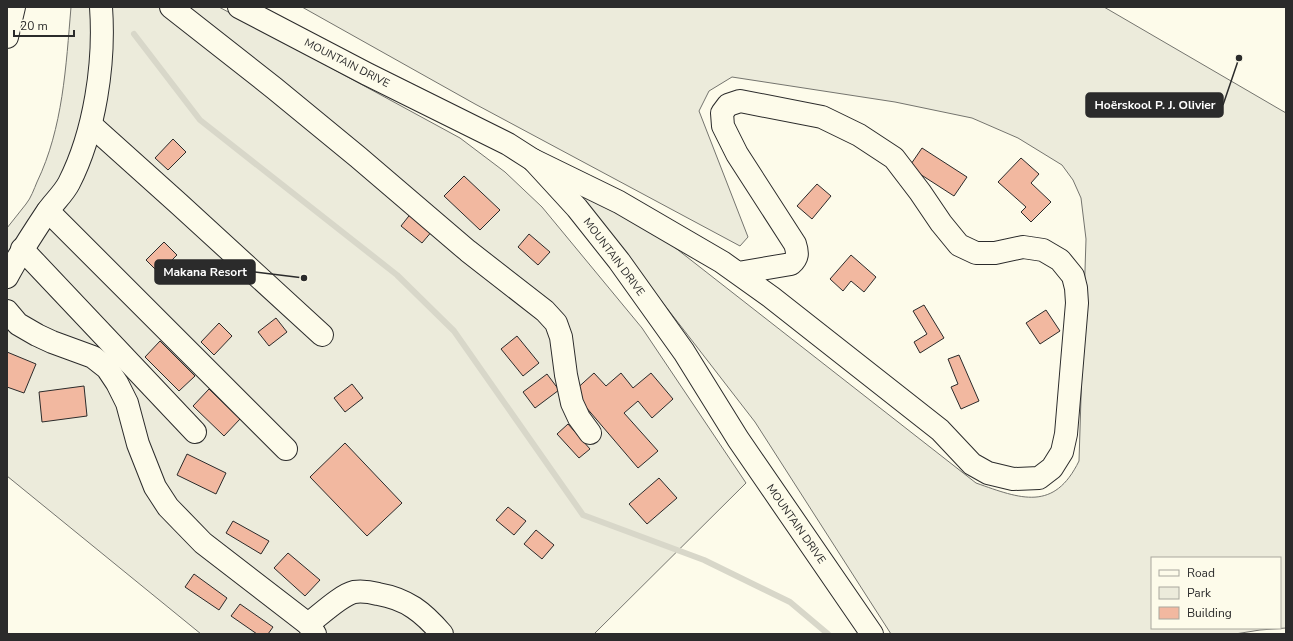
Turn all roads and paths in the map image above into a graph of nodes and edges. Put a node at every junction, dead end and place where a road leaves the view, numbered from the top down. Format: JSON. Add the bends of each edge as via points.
{"nodes":[{"id":1,"x":14,"y":7,"type":"edge"},
{"id":2,"x":101,"y":7,"type":"edge"},
{"id":3,"x":172,"y":7,"type":"edge"},
{"id":4,"x":239,"y":7,"type":"edge"},
{"id":5,"x":7,"y":37,"type":"edge"},
{"id":6,"x":91,"y":125,"type":"junction"},
{"id":7,"x":533,"y":160,"type":"junction"},
{"id":8,"x":48,"y":212,"type":"junction"},
{"id":9,"x":22,"y":249,"type":"junction"},
{"id":10,"x":738,"y":274,"type":"junction"},
{"id":11,"x":7,"y":277,"type":"edge"},
{"id":12,"x":7,"y":311,"type":"edge"},
{"id":13,"x":322,"y":335,"type":"dead end"},
{"id":14,"x":195,"y":432,"type":"dead end"},
{"id":15,"x":590,"y":433,"type":"dead end"},
{"id":16,"x":286,"y":449,"type":"dead end"},
{"id":17,"x":312,"y":629,"type":"edge"},
{"id":18,"x":442,"y":634,"type":"edge"},
{"id":19,"x":872,"y":634,"type":"edge"}],
"edges":[{"from":1,"to":5,"type":"street"},
{"from":2,"to":6,"type":"street","via":[[103,31]]},
{"from":3,"to":15,"type":"street","via":[[358,156],[468,251],[545,311],[556,323],[561,337],[572,404]]},
{"from":4,"to":7,"type":"street","name":"MOUNTAIN DRIVE","via":[[508,144]]},
{"from":6,"to":8,"type":"street","via":[[69,184]]},
{"from":6,"to":13,"type":"street"},
{"from":7,"to":10,"type":"street","via":[[618,202],[716,258]]},
{"from":7,"to":19,"type":"street","name":"MOUNTAIN DRIVE","via":[[577,208],[684,352],[738,439]]},
{"from":8,"to":9,"type":"street"},
{"from":8,"to":16,"type":"street"},
{"from":9,"to":11,"type":"street"},
{"from":9,"to":14,"type":"street"},
{"from":10,"to":10,"type":"street","via":[[940,430],[972,464],[988,474],[1038,478],[1052,468],[1062,452],[1066,434],[1077,303],[1073,276],[1060,260],[1043,250],[1023,247],[995,253],[976,253],[959,245],[894,158],[859,135],[822,117],[740,101],[728,105],[722,113],[723,126],[737,154],[796,244],[798,251],[797,259],[791,264]]},
{"from":12,"to":17,"type":"street","via":[[18,324],[37,336],[93,357],[107,368],[127,404],[138,444],[155,487],[168,507],[203,542]]},
{"from":17,"to":18,"type":"street","via":[[338,600],[353,592],[367,592],[393,596],[415,608]]}]}
